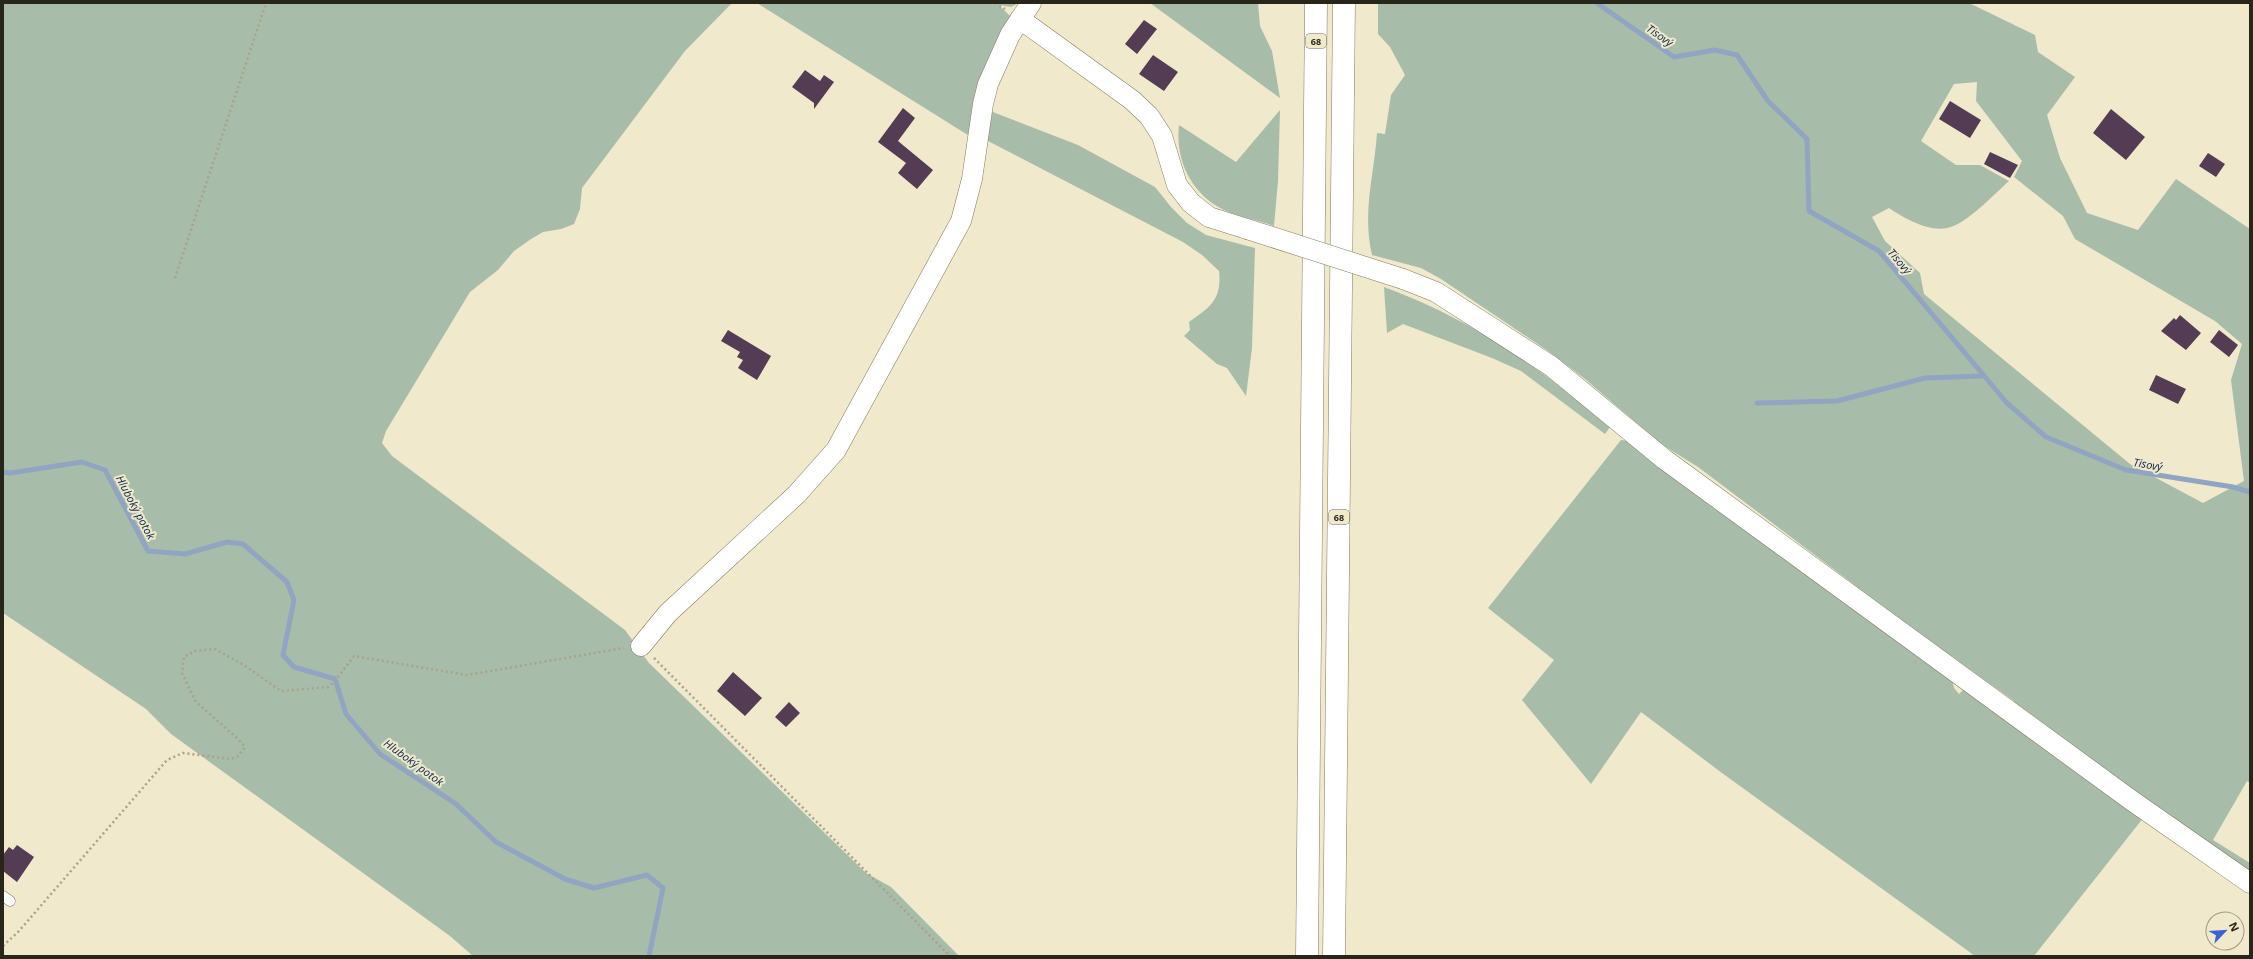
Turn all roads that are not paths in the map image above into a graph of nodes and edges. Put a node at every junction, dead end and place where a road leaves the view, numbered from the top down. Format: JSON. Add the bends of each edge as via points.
{"nodes":[{"id":1,"x":1316,"y":3,"type":"edge"},
{"id":2,"x":1344,"y":3,"type":"edge"},
{"id":3,"x":1025,"y":11,"type":"edge"},
{"id":4,"x":641,"y":646,"type":"road end"},
{"id":5,"x":2250,"y":883,"type":"edge"},
{"id":6,"x":1307,"y":956,"type":"edge"},
{"id":7,"x":1334,"y":956,"type":"edge"}],
"edges":[{"from":1,"to":6,"type":"highway","number":"68"},
{"from":2,"to":7,"type":"highway","number":"68"},
{"from":3,"to":4,"type":"street","via":[[988,84],[972,179],[961,221],[836,450],[797,494],[668,613]]},
{"from":3,"to":5,"type":"street","bridge":true,"via":[[1037,33],[1132,100],[1149,116],[1162,136],[1177,185],[1191,203],[1209,216],[1436,292],[1552,366],[1664,459],[2131,800]]}]}
